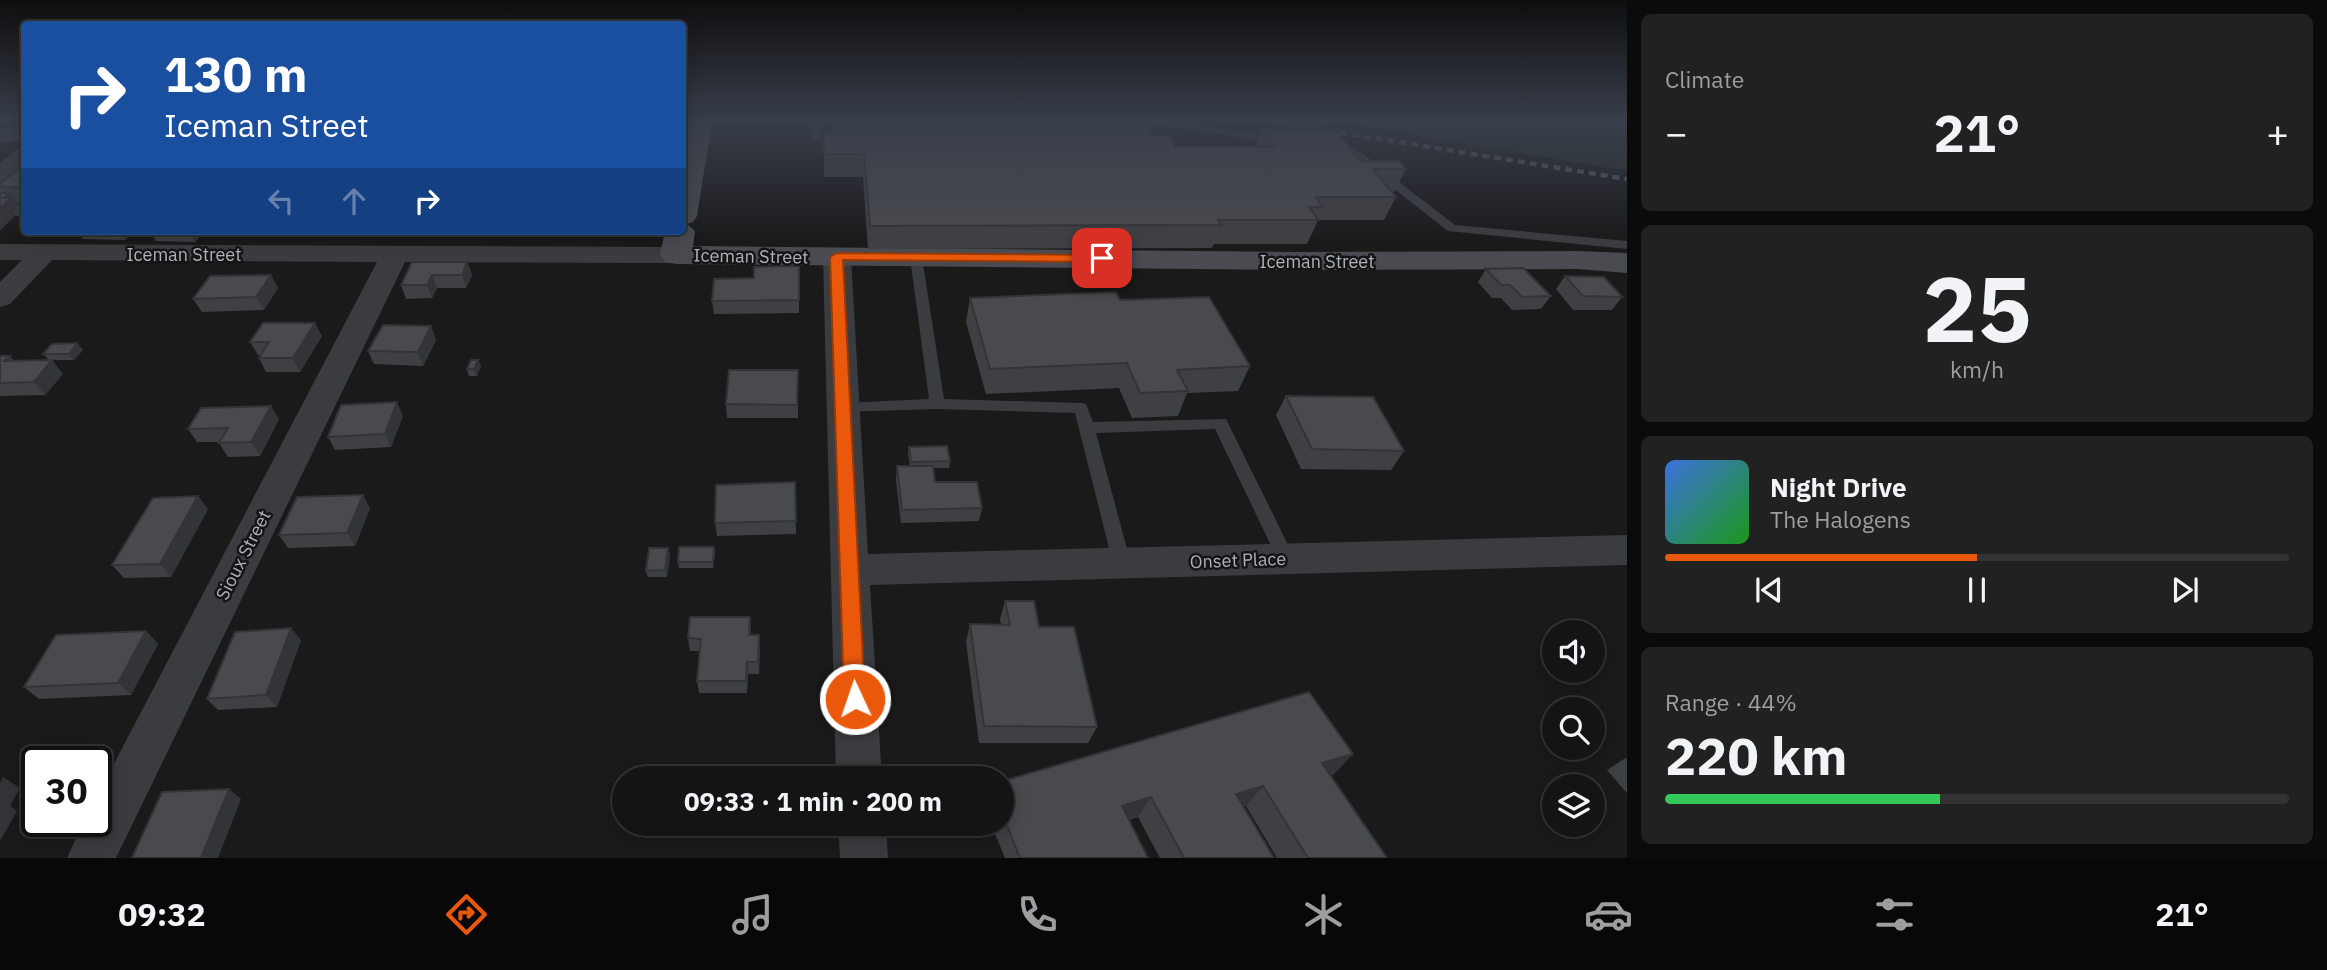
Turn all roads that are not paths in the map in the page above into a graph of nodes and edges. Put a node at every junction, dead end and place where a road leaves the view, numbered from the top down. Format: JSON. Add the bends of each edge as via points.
{"nodes":[{"id":1,"x":17,"y":161,"type":"edge"},
{"id":2,"x":692,"y":161,"type":"edge"},
{"id":3,"x":1365,"y":161,"type":"edge"},
{"id":4,"x":0,"y":175,"type":"edge"},
{"id":5,"x":686,"y":194,"type":"edge"},
{"id":6,"x":678,"y":243,"type":"edge"},
{"id":7,"x":1627,"y":244,"type":"edge"},
{"id":8,"x":0,"y":253,"type":"edge"},
{"id":9,"x":44,"y":253,"type":"junction"},
{"id":10,"x":398,"y":253,"type":"junction"},
{"id":11,"x":837,"y":257,"type":"junction"},
{"id":12,"x":916,"y":257,"type":"junction"},
{"id":13,"x":1627,"y":263,"type":"edge"},
{"id":14,"x":0,"y":298,"type":"edge"},
{"id":15,"x":937,"y":404,"type":"junction"},
{"id":16,"x":844,"y":408,"type":"junction"},
{"id":17,"x":1086,"y":428,"type":"junction"},
{"id":18,"x":1627,"y":550,"type":"edge"},
{"id":19,"x":1286,"y":559,"type":"junction"},
{"id":20,"x":1122,"y":564,"type":"junction"},
{"id":21,"x":849,"y":570,"type":"junction"},
{"id":22,"x":858,"y":766,"type":"edge"},
{"id":23,"x":863,"y":836,"type":"edge"},
{"id":24,"x":92,"y":858,"type":"edge"},
{"id":25,"x":864,"y":858,"type":"edge"}],
"edges":[{"from":1,"to":4,"type":"street"},
{"from":2,"to":5,"type":"main road"},
{"from":3,"to":7,"type":"lane","via":[[1452,228]]},
{"from":6,"to":10,"type":"street","name":"Iceman Street","via":[[543,257]]},
{"from":6,"to":11,"type":"main road","name":"Iceman Street"},
{"from":8,"to":9,"type":"street","name":"Iceman Street"},
{"from":9,"to":10,"type":"street","name":"Iceman Street"},
{"from":9,"to":14,"type":"street"},
{"from":10,"to":24,"type":"street","name":"Sioux Street"},
{"from":11,"to":12,"type":"main road","name":"Iceman Street"},
{"from":11,"to":16,"type":"street"},
{"from":12,"to":13,"type":"main road","name":"Iceman Street"},
{"from":12,"to":15,"type":"lane"},
{"from":15,"to":16,"type":"lane"},
{"from":15,"to":17,"type":"lane","via":[[1081,408]]},
{"from":16,"to":21,"type":"street"},
{"from":17,"to":19,"type":"lane","via":[[1220,423]]},
{"from":17,"to":20,"type":"lane"},
{"from":18,"to":19,"type":"street","name":"Onset Place"},
{"from":19,"to":20,"type":"street","name":"Onset Place"},
{"from":20,"to":21,"type":"street","name":"Onset Place"},
{"from":21,"to":22,"type":"street"},
{"from":23,"to":25,"type":"street"}]}
